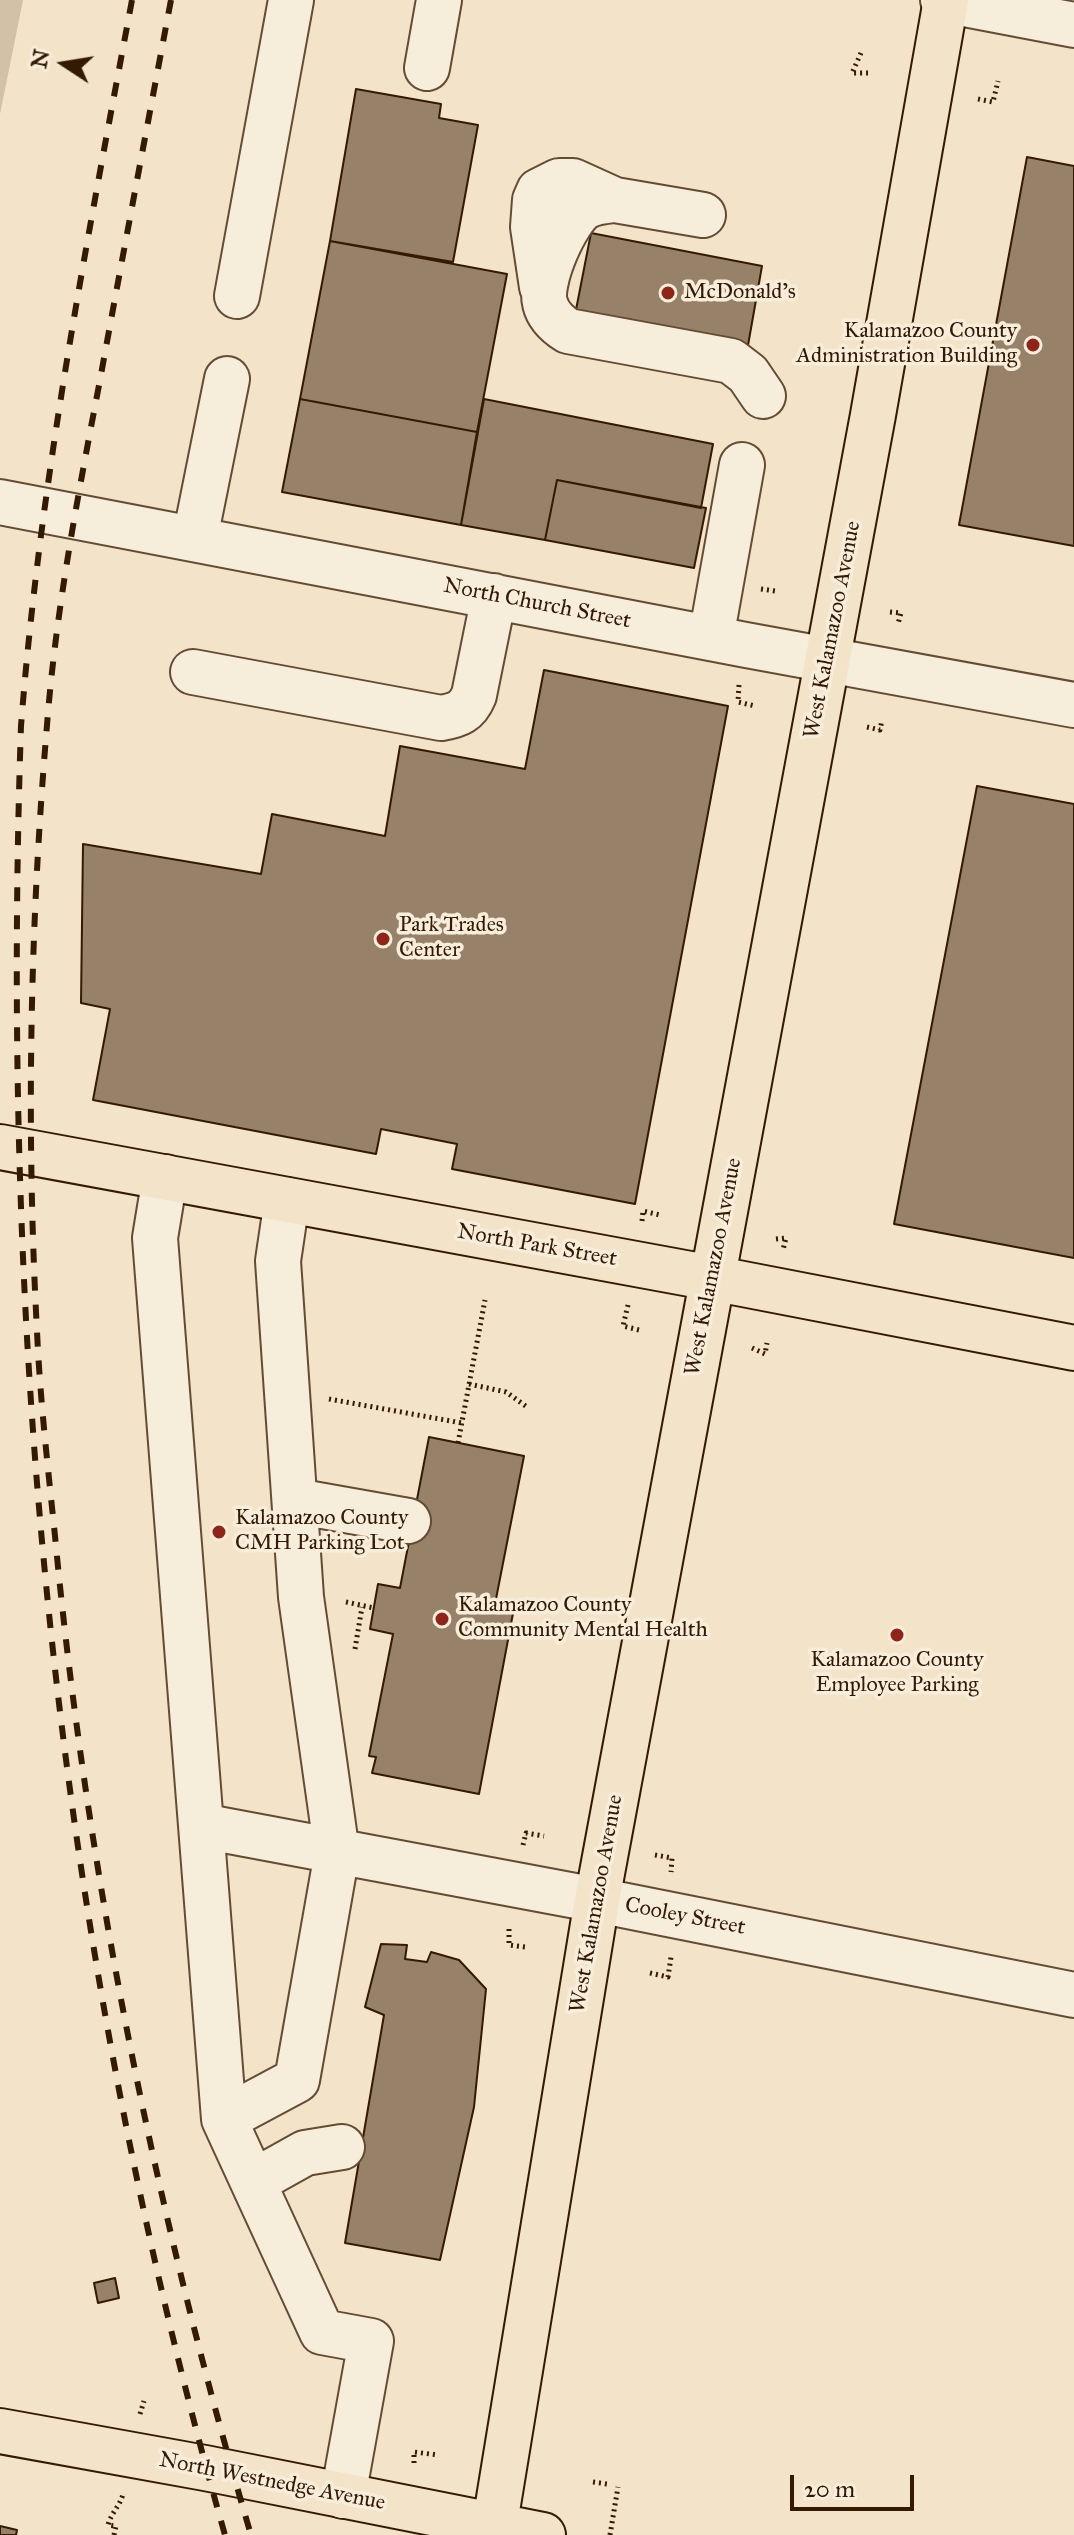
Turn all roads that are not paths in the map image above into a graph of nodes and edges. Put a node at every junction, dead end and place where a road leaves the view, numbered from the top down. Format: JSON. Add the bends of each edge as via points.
{"nodes":[{"id":1,"x":291,"y":0,"type":"edge"},
{"id":2,"x":439,"y":0,"type":"edge"},
{"id":3,"x":945,"y":0,"type":"edge"},
{"id":4,"x":1074,"y":25,"type":"edge"},
{"id":5,"x":427,"y":68,"type":"dead end"},
{"id":6,"x":703,"y":215,"type":"dead end"},
{"id":7,"x":237,"y":296,"type":"dead end"},
{"id":8,"x":227,"y":379,"type":"dead end"},
{"id":9,"x":763,"y":396,"type":"dead end"},
{"id":10,"x":742,"y":465,"type":"dead end"},
{"id":11,"x":0,"y":502,"type":"edge"},
{"id":12,"x":195,"y":538,"type":"junction"},
{"id":13,"x":494,"y":596,"type":"junction"},
{"id":14,"x":711,"y":638,"type":"junction"},
{"id":15,"x":828,"y":660,"type":"junction"},
{"id":16,"x":193,"y":672,"type":"dead end"},
{"id":17,"x":1074,"y":705,"type":"edge"},
{"id":18,"x":0,"y":1147,"type":"edge"},
{"id":19,"x":165,"y":1177,"type":"junction"},
{"id":20,"x":287,"y":1200,"type":"junction"},
{"id":21,"x":712,"y":1278,"type":"junction"},
{"id":22,"x":1074,"y":1348,"type":"edge"},
{"id":23,"x":295,"y":1501,"type":"junction"},
{"id":24,"x":408,"y":1521,"type":"dead end"},
{"id":25,"x":202,"y":1826,"type":"junction"},
{"id":26,"x":337,"y":1853,"type":"junction"},
{"id":27,"x":597,"y":1900,"type":"junction"},
{"id":28,"x":1074,"y":1995,"type":"edge"},
{"id":29,"x":224,"y":2119,"type":"junction"},
{"id":30,"x":342,"y":2147,"type":"dead end"},
{"id":31,"x":253,"y":2182,"type":"junction"},
{"id":32,"x":0,"y":2431,"type":"edge"},
{"id":33,"x":343,"y":2496,"type":"junction"},
{"id":34,"x":496,"y":2532,"type":"edge"},
{"id":35,"x":543,"y":2535,"type":"edge"}],
"edges":[{"from":1,"to":7,"type":"street"},
{"from":2,"to":5,"type":"street"},
{"from":3,"to":4,"type":"street"},
{"from":3,"to":15,"type":"main road","name":"West Kalamazoo Avenue"},
{"from":6,"to":9,"type":"street","via":[[615,200],[573,181],[539,191],[533,227],[545,305],[568,331],[731,361]]},
{"from":8,"to":12,"type":"street"},
{"from":10,"to":14,"type":"street"},
{"from":11,"to":12,"type":"street","name":"North Church Street"},
{"from":12,"to":13,"type":"street","name":"North Church Street"},
{"from":13,"to":14,"type":"street","name":"North Church Street"},
{"from":13,"to":16,"type":"street","via":[[474,695],[458,715],[441,718]]},
{"from":14,"to":15,"type":"street","name":"North Church Street"},
{"from":15,"to":17,"type":"street","name":"North Church Street"},
{"from":15,"to":21,"type":"main road","name":"West Kalamazoo Avenue"},
{"from":18,"to":19,"type":"main road","name":"North Park Street"},
{"from":19,"to":20,"type":"main road","name":"North Park Street"},
{"from":19,"to":25,"type":"street","via":[[155,1238]]},
{"from":20,"to":21,"type":"main road","name":"North Park Street"},
{"from":20,"to":23,"type":"street","via":[[278,1261]]},
{"from":21,"to":22,"type":"main road","name":"North Park Street"},
{"from":21,"to":27,"type":"main road","name":"West Kalamazoo Avenue"},
{"from":23,"to":24,"type":"street"},
{"from":23,"to":26,"type":"street","via":[[301,1597]]},
{"from":25,"to":26,"type":"street","name":"Cooley Street"},
{"from":25,"to":29,"type":"street"},
{"from":26,"to":27,"type":"street","name":"Cooley Street"},
{"from":26,"to":29,"type":"street","via":[[297,2080]]},
{"from":27,"to":28,"type":"street","name":"Cooley Street"},
{"from":27,"to":34,"type":"main road","name":"West Kalamazoo Avenue"},
{"from":29,"to":31,"type":"street"},
{"from":30,"to":31,"type":"street","via":[[305,2153]]},
{"from":31,"to":33,"type":"street","via":[[322,2332],[371,2341]]},
{"from":32,"to":33,"type":"main road","name":"North Westnedge Avenue"},
{"from":33,"to":34,"type":"main road","name":"North Westnedge Avenue"},
{"from":34,"to":35,"type":"main road","name":"North Westnedge Avenue"}]}
